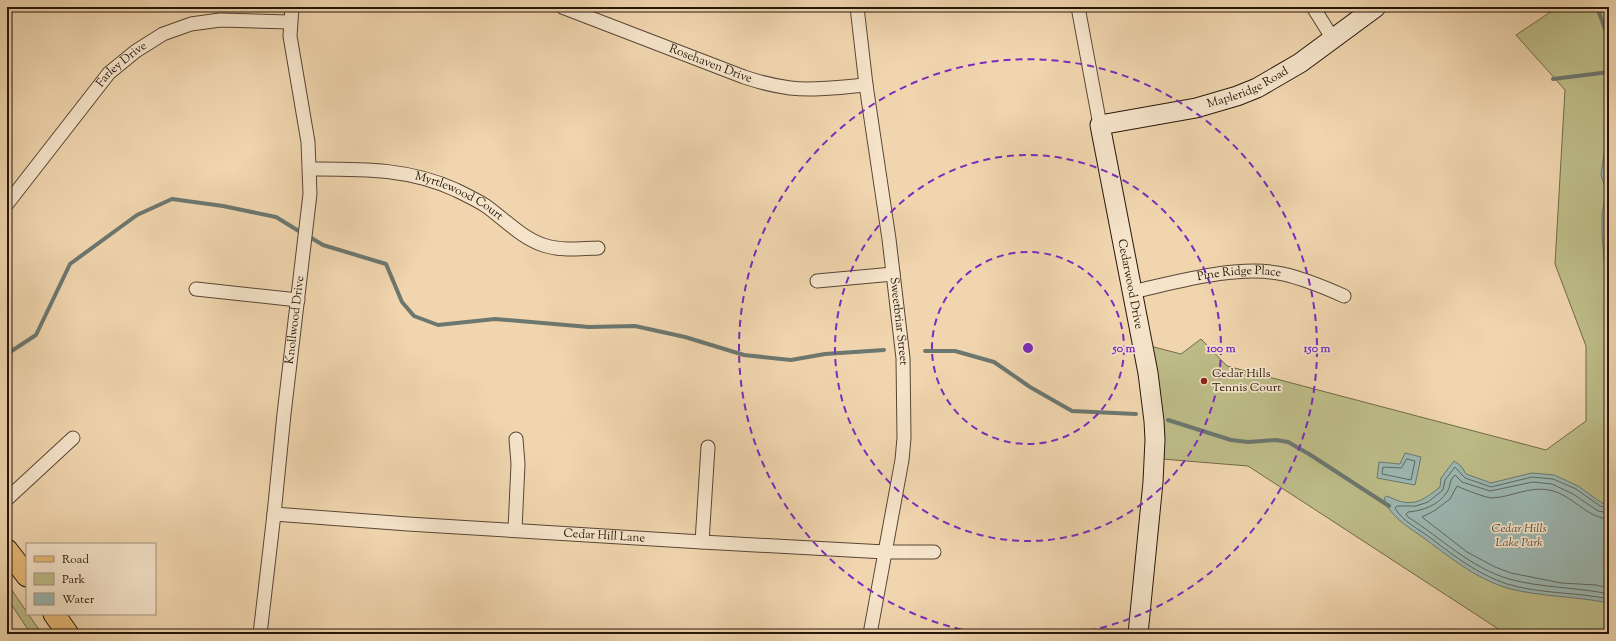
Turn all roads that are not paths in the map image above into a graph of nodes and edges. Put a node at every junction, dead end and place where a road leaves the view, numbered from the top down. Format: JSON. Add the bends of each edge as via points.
{"nodes":[{"id":1,"x":292,"y":7,"type":"edge"},
{"id":2,"x":562,"y":7,"type":"edge"},
{"id":3,"x":857,"y":7,"type":"edge"},
{"id":4,"x":1078,"y":7,"type":"edge"},
{"id":5,"x":1313,"y":7,"type":"edge"},
{"id":6,"x":1376,"y":7,"type":"edge"},
{"id":7,"x":290,"y":22,"type":"junction"},
{"id":8,"x":1333,"y":39,"type":"junction"},
{"id":9,"x":866,"y":85,"type":"junction"},
{"id":10,"x":1100,"y":124,"type":"junction"},
{"id":11,"x":310,"y":169,"type":"junction"},
{"id":12,"x":7,"y":204,"type":"edge"},
{"id":13,"x":598,"y":248,"type":"dead end"},
{"id":14,"x":892,"y":274,"type":"junction"},
{"id":15,"x":817,"y":281,"type":"dead end"},
{"id":16,"x":196,"y":289,"type":"dead end"},
{"id":17,"x":1132,"y":292,"type":"junction"},
{"id":18,"x":1344,"y":296,"type":"dead end"},
{"id":19,"x":298,"y":300,"type":"junction"},
{"id":20,"x":73,"y":438,"type":"dead end"},
{"id":21,"x":516,"y":439,"type":"dead end"},
{"id":22,"x":708,"y":447,"type":"dead end"},
{"id":23,"x":7,"y":499,"type":"edge"},
{"id":24,"x":274,"y":514,"type":"junction"},
{"id":25,"x":515,"y":530,"type":"junction"},
{"id":26,"x":702,"y":542,"type":"junction"},
{"id":27,"x":7,"y":550,"type":"edge"},
{"id":28,"x":886,"y":552,"type":"junction"},
{"id":29,"x":934,"y":552,"type":"dead end"},
{"id":30,"x":26,"y":575,"type":"edge"},
{"id":31,"x":55,"y":615,"type":"edge"},
{"id":32,"x":68,"y":634,"type":"edge"},
{"id":33,"x":260,"y":634,"type":"edge"},
{"id":34,"x":870,"y":634,"type":"edge"},
{"id":35,"x":1138,"y":634,"type":"edge"}],
"edges":[{"from":1,"to":7,"type":"street","name":"Knollwood Drive"},
{"from":2,"to":9,"type":"street","name":"Rosehaven Drive","via":[[768,84],[810,89]]},
{"from":3,"to":9,"type":"street","name":"Sweetbriar Street"},
{"from":4,"to":10,"type":"street","name":"Cedarwood Drive"},
{"from":5,"to":8,"type":"street"},
{"from":6,"to":8,"type":"street","name":"Mapleridge Road"},
{"from":7,"to":11,"type":"street","name":"Knollwood Drive"},
{"from":7,"to":12,"type":"street","name":"Farley Drive","via":[[220,20],[191,24],[164,34],[136,51],[109,73]]},
{"from":8,"to":10,"type":"street","name":"Mapleridge Road","via":[[1300,63],[1257,88],[1237,96],[1196,108]]},
{"from":9,"to":14,"type":"street","name":"Sweetbriar Street"},
{"from":10,"to":17,"type":"street","name":"Cedarwood Drive"},
{"from":11,"to":13,"type":"street","name":"Myrtlewood Court","via":[[365,169],[414,176],[456,190],[484,205],[532,240],[544,245],[570,249]]},
{"from":11,"to":19,"type":"street","name":"Knollwood Drive","via":[[310,194]]},
{"from":14,"to":15,"type":"street"},
{"from":14,"to":28,"type":"street","name":"Sweetbriar Street","via":[[903,358],[904,438]]},
{"from":16,"to":19,"type":"street"},
{"from":17,"to":18,"type":"street","name":"Pine Ridge Place","via":[[1188,280],[1246,272],[1282,274]]},
{"from":17,"to":35,"type":"street","name":"Cedarwood Drive","via":[[1148,373],[1155,440]]},
{"from":19,"to":24,"type":"street","name":"Knollwood Drive"},
{"from":20,"to":23,"type":"street"},
{"from":21,"to":25,"type":"street","via":[[518,464]]},
{"from":22,"to":26,"type":"street"},
{"from":24,"to":25,"type":"street","name":"Cedar Hill Lane","via":[[334,520]]},
{"from":24,"to":33,"type":"street","name":"Knollwood Drive"},
{"from":25,"to":26,"type":"street","name":"Cedar Hill Lane"},
{"from":26,"to":28,"type":"street","name":"Cedar Hill Lane"},
{"from":27,"to":30,"type":"main road"},
{"from":28,"to":29,"type":"street","name":"Cedar Hill Lane"},
{"from":28,"to":34,"type":"street","name":"Sweetbriar Street"},
{"from":31,"to":32,"type":"main road"}]}
